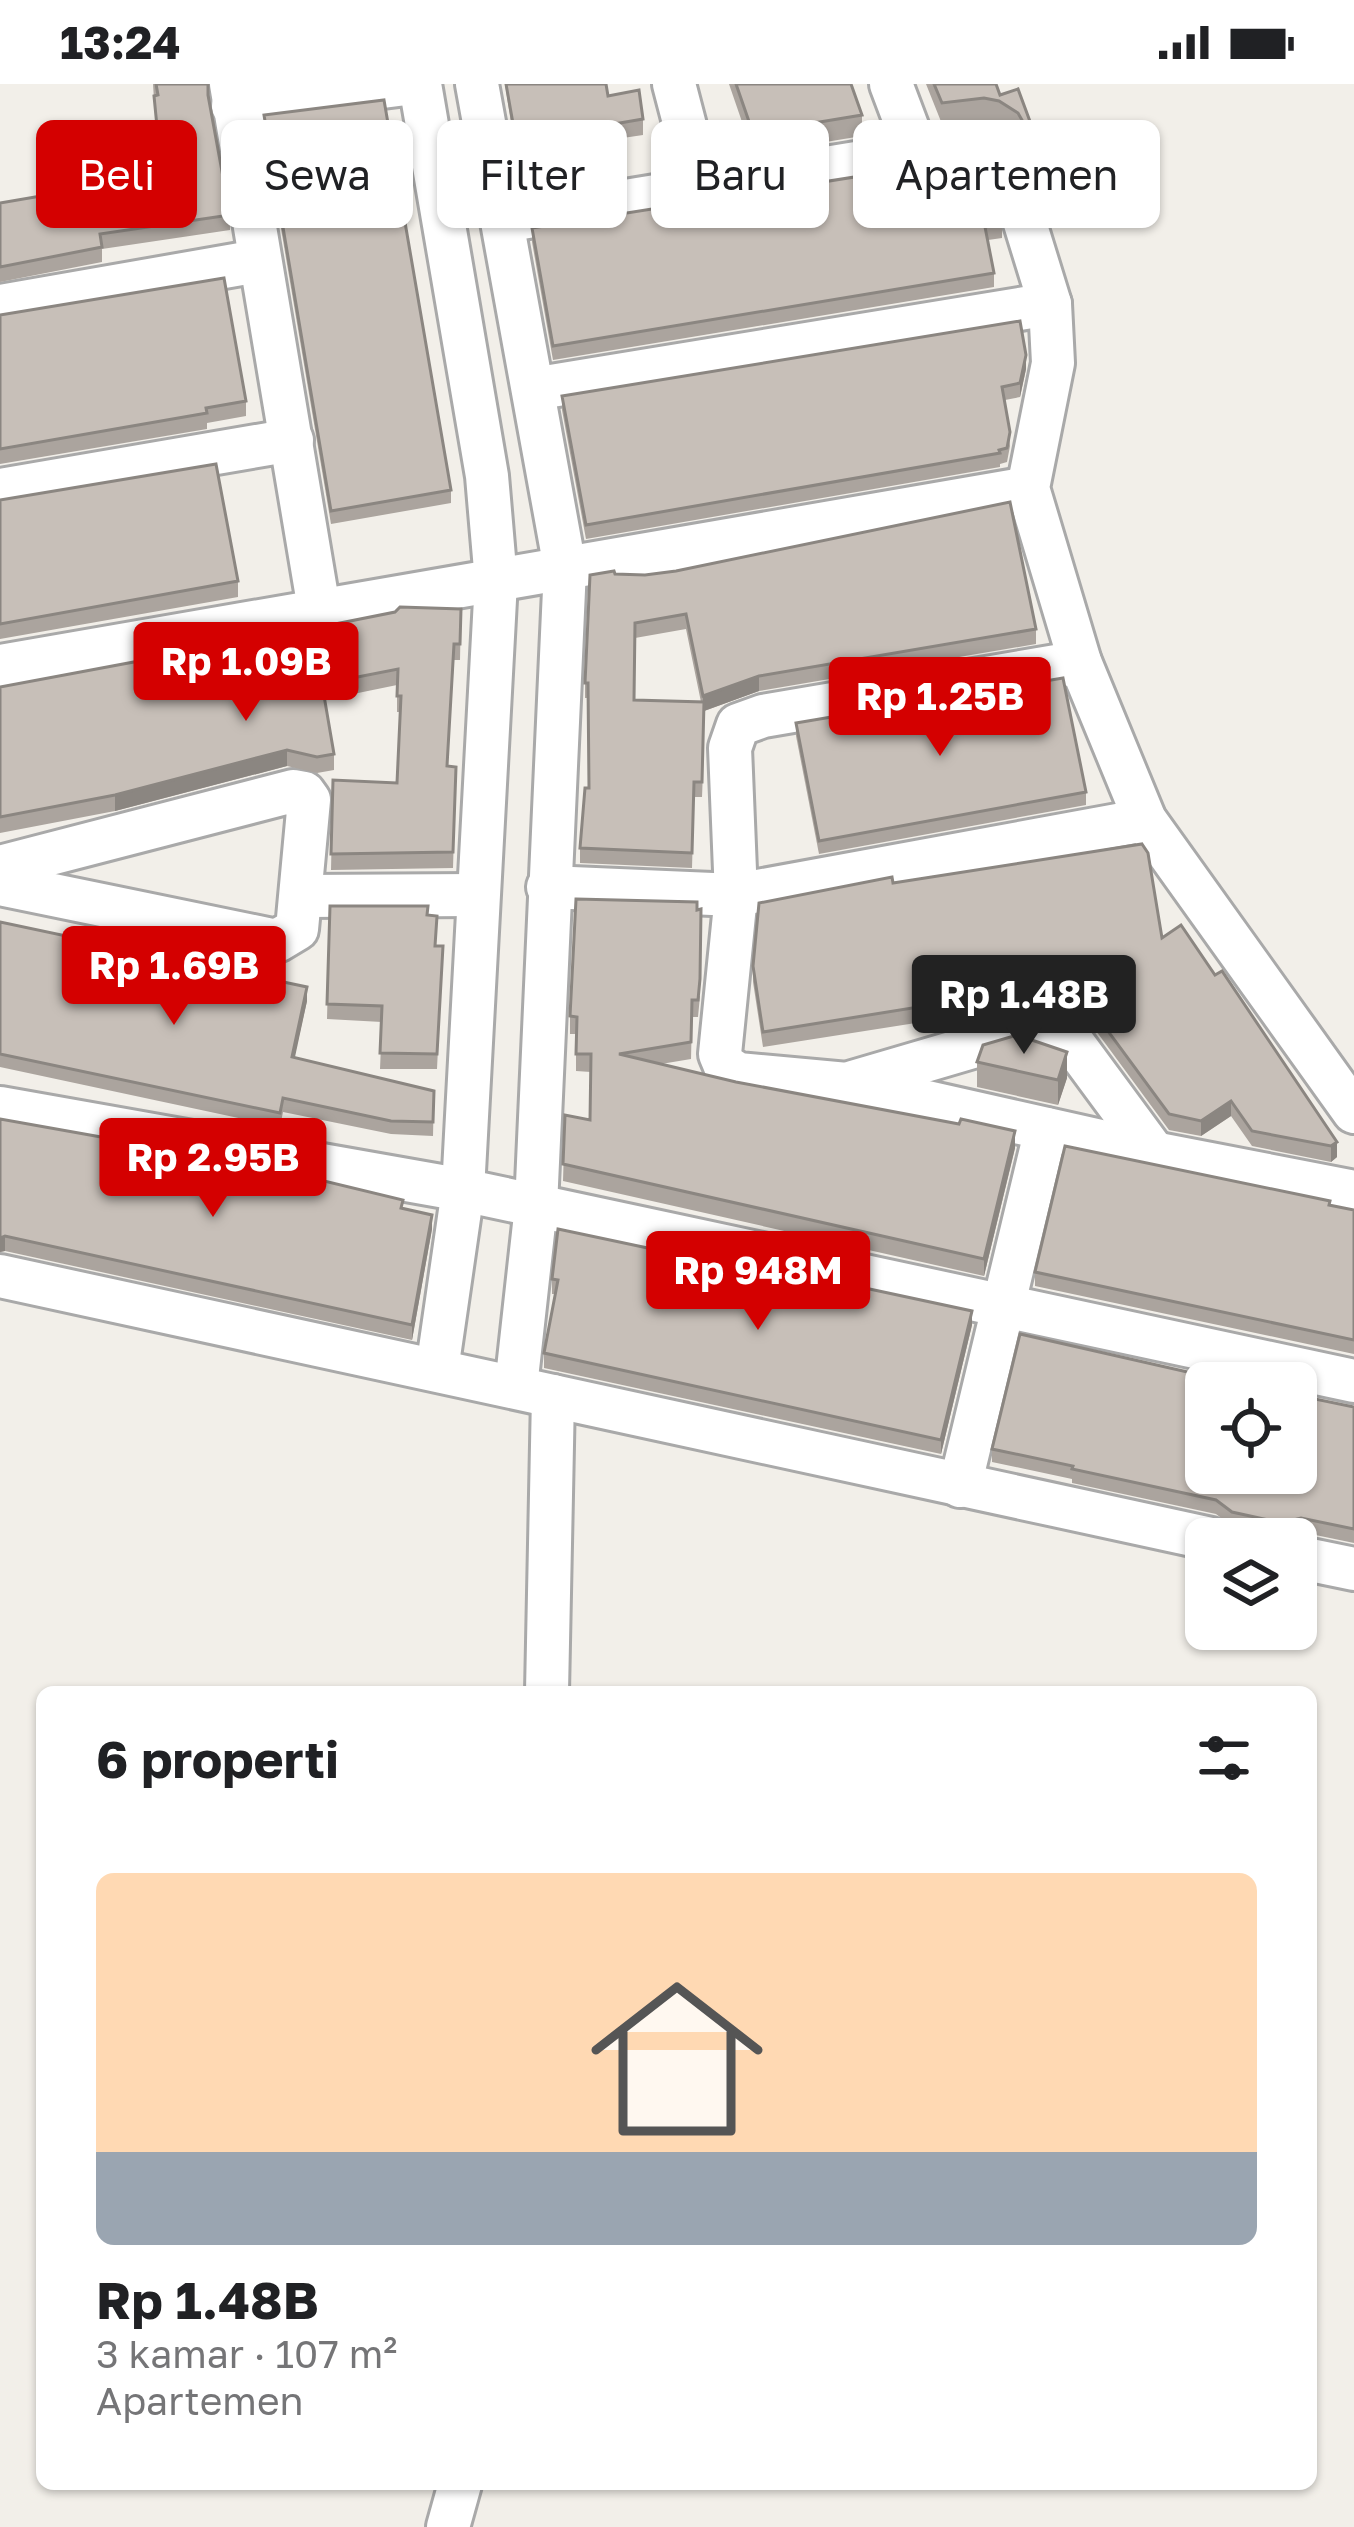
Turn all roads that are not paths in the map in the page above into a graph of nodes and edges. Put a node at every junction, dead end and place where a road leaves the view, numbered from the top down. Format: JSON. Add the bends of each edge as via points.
{"nodes":[{"id":1,"x":406,"y":84,"type":"edge"},
{"id":2,"x":420,"y":84,"type":"edge"},
{"id":3,"x":476,"y":84,"type":"edge"},
{"id":4,"x":674,"y":84,"type":"edge"},
{"id":5,"x":891,"y":84,"type":"edge"},
{"id":6,"x":232,"y":95,"type":"edge"},
{"id":7,"x":483,"y":120,"type":"edge"},
{"id":8,"x":683,"y":120,"type":"edge"},
{"id":9,"x":905,"y":120,"type":"edge"},
{"id":10,"x":505,"y":228,"type":"edge"},
{"id":11,"x":1027,"y":228,"type":"edge"},
{"id":12,"x":258,"y":261,"type":"junction"},
{"id":13,"x":1050,"y":304,"type":"junction"},
{"id":14,"x":0,"y":306,"type":"edge"},
{"id":15,"x":532,"y":388,"type":"junction"},
{"id":16,"x":292,"y":440,"type":"junction"},
{"id":17,"x":1028,"y":488,"type":"junction"},
{"id":18,"x":0,"y":490,"type":"edge"},
{"id":19,"x":565,"y":568,"type":"junction"},
{"id":20,"x":496,"y":581,"type":"junction"},
{"id":21,"x":319,"y":609,"type":"junction"},
{"id":22,"x":1080,"y":662,"type":"junction"},
{"id":23,"x":0,"y":665,"type":"edge"},
{"id":24,"x":1145,"y":820,"type":"junction"},
{"id":25,"x":0,"y":867,"type":"edge"},
{"id":26,"x":0,"y":884,"type":"edge"},
{"id":27,"x":548,"y":887,"type":"junction"},
{"id":28,"x":477,"y":895,"type":"junction"},
{"id":29,"x":736,"y":895,"type":"junction"},
{"id":30,"x":302,"y":896,"type":"junction"},
{"id":31,"x":847,"y":1084,"type":"junction"},
{"id":32,"x":0,"y":1108,"type":"edge"},
{"id":33,"x":1354,"y":1112,"type":"edge"},
{"id":34,"x":1046,"y":1129,"type":"junction"},
{"id":35,"x":1154,"y":1153,"type":"junction"},
{"id":36,"x":463,"y":1190,"type":"junction"},
{"id":37,"x":1354,"y":1192,"type":"edge"},
{"id":38,"x":536,"y":1206,"type":"junction"},
{"id":39,"x":0,"y":1276,"type":"edge"},
{"id":40,"x":1003,"y":1309,"type":"junction"},
{"id":41,"x":437,"y":1370,"type":"junction"},
{"id":42,"x":1354,"y":1382,"type":"edge"},
{"id":43,"x":534,"y":1392,"type":"junction"},
{"id":44,"x":960,"y":1486,"type":"junction"},
{"id":45,"x":1185,"y":1534,"type":"edge"},
{"id":46,"x":1317,"y":1561,"type":"edge"},
{"id":47,"x":1354,"y":1569,"type":"edge"},
{"id":48,"x":547,"y":1686,"type":"edge"},
{"id":49,"x":458,"y":2490,"type":"edge"},
{"id":50,"x":448,"y":2527,"type":"edge"}],
"edges":[{"from":1,"to":6,"type":"street"},
{"from":2,"to":20,"type":"street","via":[[487,476]]},
{"from":3,"to":7,"type":"street"},
{"from":4,"to":8,"type":"street"},
{"from":5,"to":9,"type":"street"},
{"from":6,"to":12,"type":"street"},
{"from":10,"to":15,"type":"street"},
{"from":11,"to":13,"type":"street"},
{"from":12,"to":14,"type":"street"},
{"from":12,"to":16,"type":"street"},
{"from":13,"to":15,"type":"street"},
{"from":13,"to":17,"type":"street","via":[[1053,363]]},
{"from":15,"to":19,"type":"street"},
{"from":16,"to":18,"type":"street"},
{"from":16,"to":21,"type":"street"},
{"from":17,"to":19,"type":"street"},
{"from":17,"to":22,"type":"street"},
{"from":19,"to":20,"type":"street"},
{"from":19,"to":27,"type":"street"},
{"from":20,"to":21,"type":"street"},
{"from":20,"to":28,"type":"street"},
{"from":21,"to":23,"type":"street"},
{"from":22,"to":24,"type":"street"},
{"from":22,"to":29,"type":"street","via":[[738,724],[730,748]]},
{"from":24,"to":29,"type":"street"},
{"from":24,"to":33,"type":"street"},
{"from":25,"to":30,"type":"street","via":[[293,791],[309,800]]},
{"from":26,"to":30,"type":"street","via":[[277,941],[297,929]]},
{"from":27,"to":29,"type":"street"},
{"from":27,"to":38,"type":"street"},
{"from":28,"to":30,"type":"street"},
{"from":28,"to":36,"type":"street"},
{"from":29,"to":31,"type":"street","via":[[725,1066],[738,1074]]},
{"from":31,"to":34,"type":"street"},
{"from":31,"to":35,"type":"street","via":[[1053,1027]]},
{"from":32,"to":36,"type":"street"},
{"from":34,"to":35,"type":"street"},
{"from":34,"to":40,"type":"street"},
{"from":35,"to":37,"type":"street"},
{"from":36,"to":38,"type":"street"},
{"from":36,"to":41,"type":"street"},
{"from":38,"to":40,"type":"street"},
{"from":38,"to":43,"type":"street"},
{"from":39,"to":41,"type":"street"},
{"from":40,"to":42,"type":"street"},
{"from":40,"to":44,"type":"street"},
{"from":41,"to":43,"type":"street"},
{"from":43,"to":44,"type":"street"},
{"from":43,"to":48,"type":"street"},
{"from":44,"to":45,"type":"street"},
{"from":46,"to":47,"type":"street"},
{"from":49,"to":50,"type":"street"}]}
